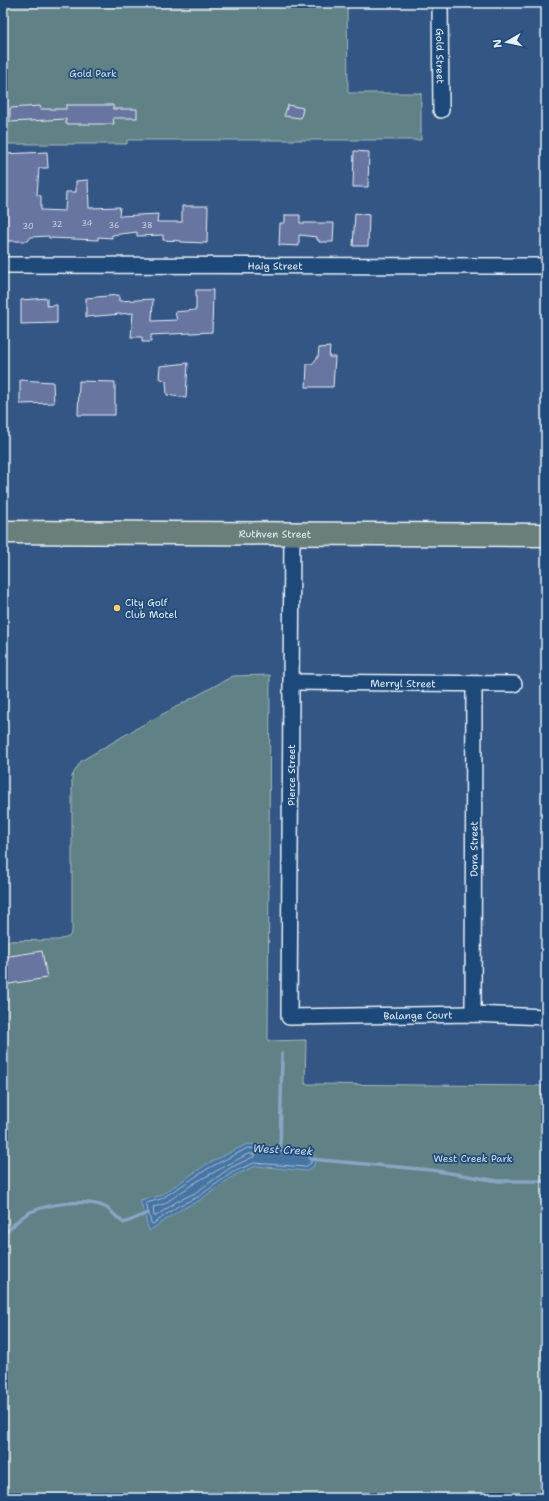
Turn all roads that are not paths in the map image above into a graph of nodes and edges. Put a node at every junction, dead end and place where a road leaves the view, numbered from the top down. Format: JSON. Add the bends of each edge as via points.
{"nodes":[{"id":1,"x":440,"y":3,"type":"edge"},
{"id":2,"x":441,"y":110,"type":"dead end"},
{"id":3,"x":3,"y":265,"type":"edge"},
{"id":4,"x":546,"y":266,"type":"edge"},
{"id":5,"x":3,"y":532,"type":"edge"},
{"id":6,"x":292,"y":532,"type":"junction"},
{"id":7,"x":546,"y":535,"type":"edge"},
{"id":8,"x":291,"y":682,"type":"junction"},
{"id":9,"x":474,"y":684,"type":"junction"},
{"id":10,"x":514,"y":684,"type":"dead end"},
{"id":11,"x":473,"y":1014,"type":"junction"},
{"id":12,"x":289,"y":1017,"type":"joint"},
{"id":13,"x":546,"y":1017,"type":"edge"}],
"edges":[{"from":1,"to":2,"type":"street","name":"Gold Street"},
{"from":3,"to":4,"type":"street","name":"Haig Street"},
{"from":5,"to":6,"type":"highway","name":"Ruthven Street"},
{"from":6,"to":7,"type":"highway","name":"Ruthven Street"},
{"from":6,"to":8,"type":"street","name":"Pierce Street"},
{"from":8,"to":9,"type":"street","name":"Merryl Street"},
{"from":8,"to":12,"type":"street","name":"Pierce Street"},
{"from":9,"to":10,"type":"street","name":"Merryl Street"},
{"from":9,"to":11,"type":"street","name":"Dora Street"},
{"from":11,"to":12,"type":"street","name":"Balange Court"},
{"from":11,"to":13,"type":"street","name":"Balange Court"}]}
